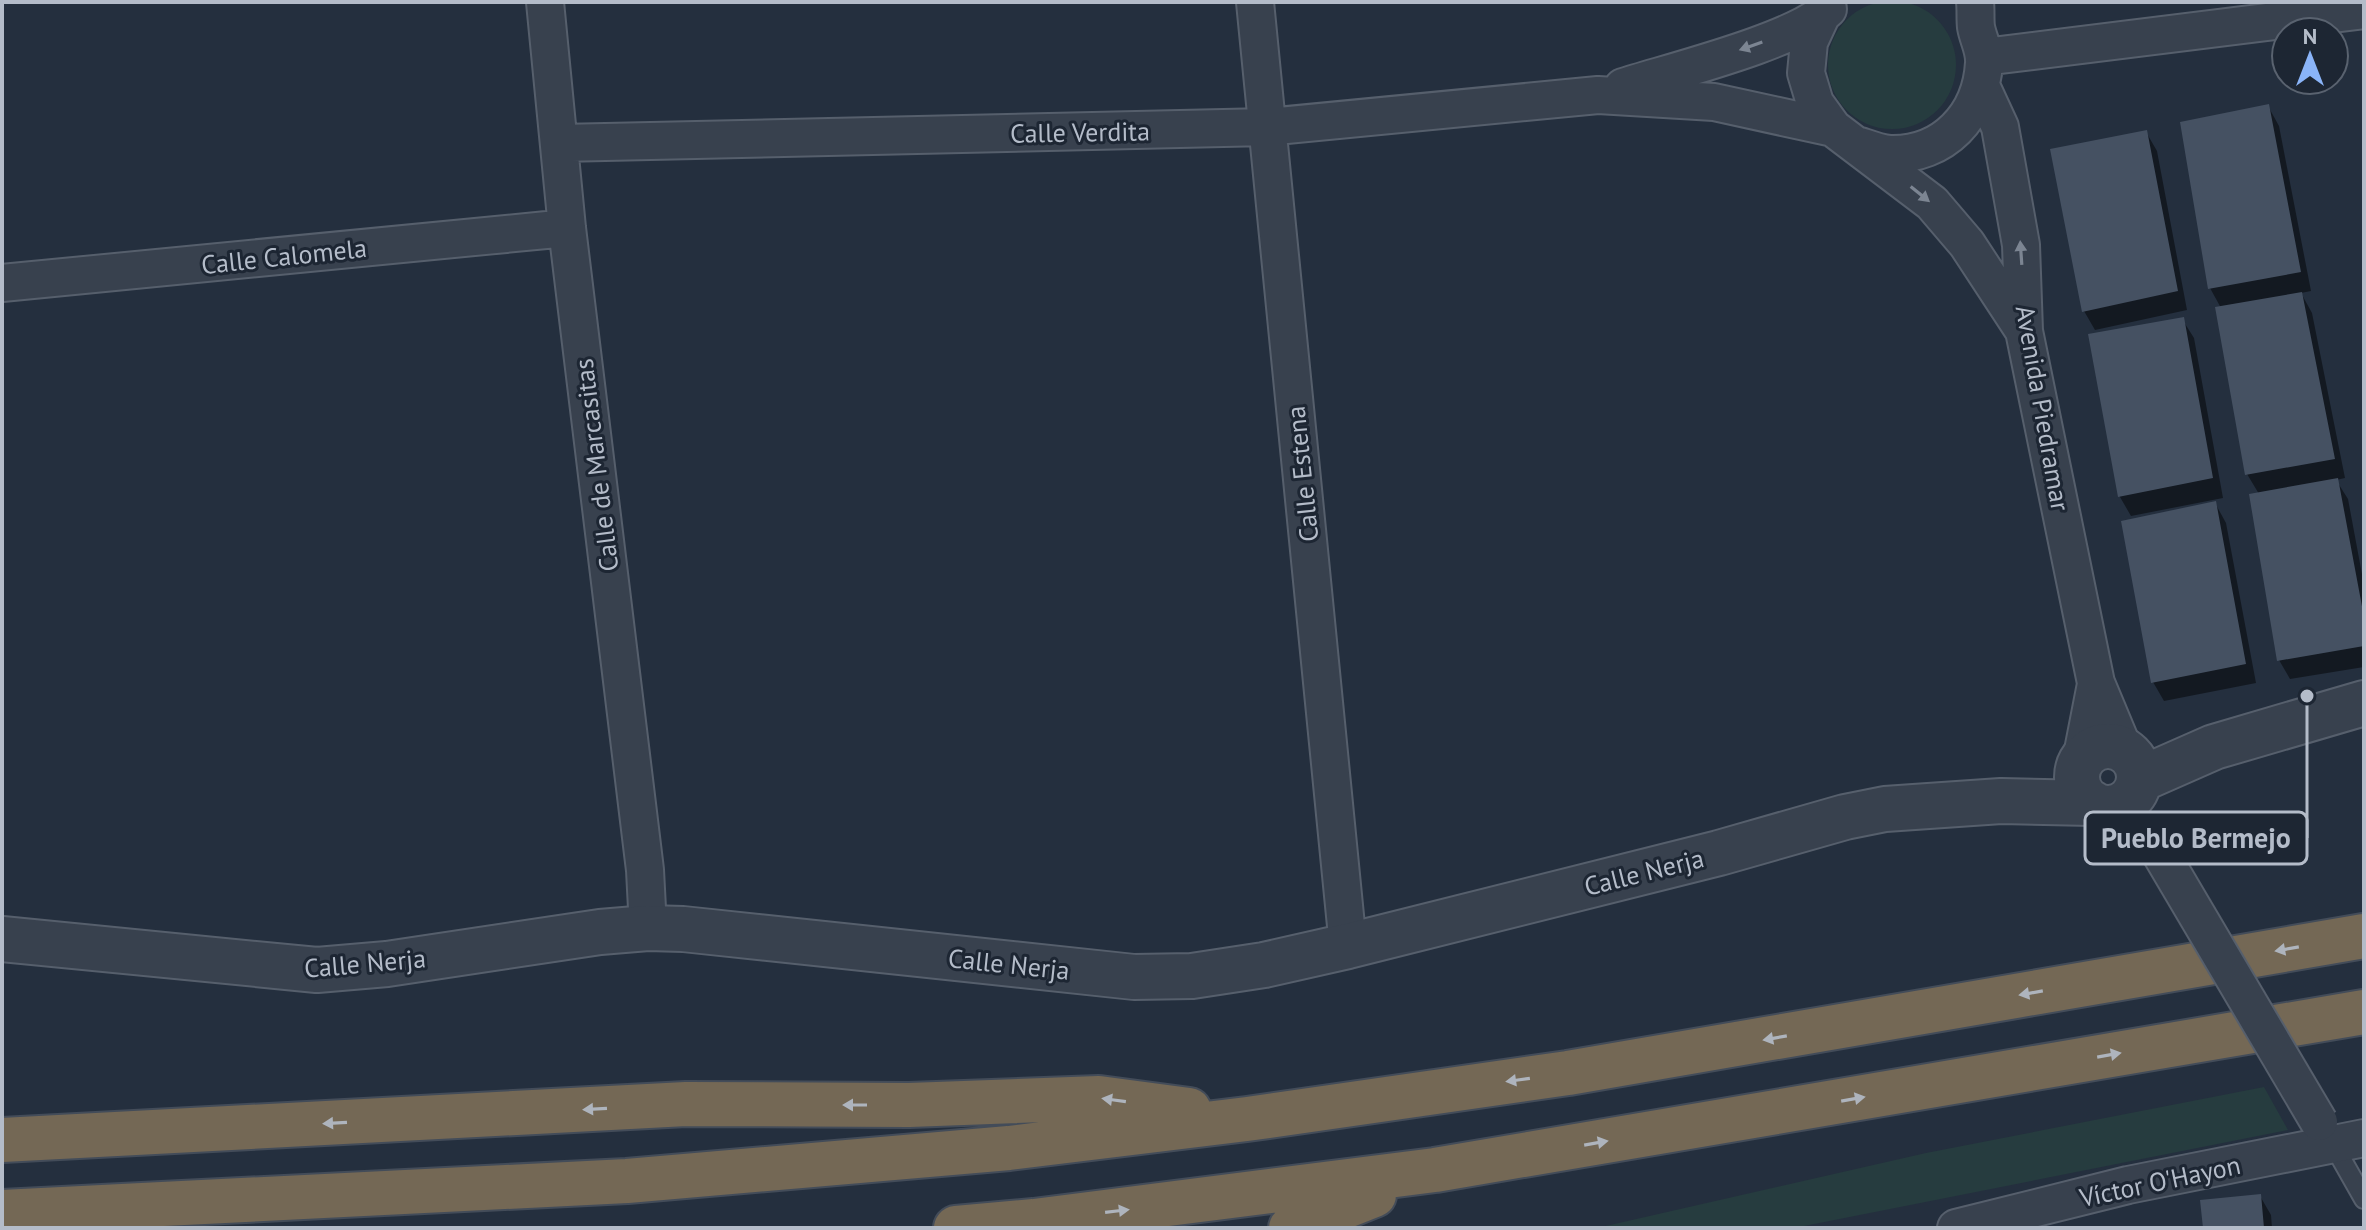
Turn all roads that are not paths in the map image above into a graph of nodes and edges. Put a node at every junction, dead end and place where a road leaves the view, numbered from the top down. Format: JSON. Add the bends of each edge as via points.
{"nodes":[{"id":1,"x":545,"y":2,"type":"edge"},
{"id":2,"x":1255,"y":2,"type":"edge"},
{"id":3,"x":1828,"y":8,"type":"edge"},
{"id":4,"x":2364,"y":10,"type":"edge"},
{"id":5,"x":1975,"y":35,"type":"edge"},
{"id":6,"x":1598,"y":95,"type":"junction"},
{"id":7,"x":1267,"y":127,"type":"junction"},
{"id":8,"x":1845,"y":137,"type":"junction"},
{"id":9,"x":560,"y":143,"type":"junction"},
{"id":10,"x":567,"y":228,"type":"junction"},
{"id":11,"x":2,"y":283,"type":"edge"},
{"id":12,"x":2024,"y":331,"type":"junction"},
{"id":13,"x":2364,"y":703,"type":"edge"},
{"id":14,"x":2111,"y":778,"type":"junction"},
{"id":15,"x":648,"y":928,"type":"junction"},
{"id":16,"x":2364,"y":936,"type":"edge"},
{"id":17,"x":2,"y":939,"type":"edge"},
{"id":18,"x":1348,"y":946,"type":"junction"},
{"id":19,"x":2364,"y":1012,"type":"edge"},
{"id":20,"x":1247,"y":1119,"type":"junction"},
{"id":21,"x":2339,"y":1135,"type":"edge"},
{"id":22,"x":2,"y":1140,"type":"edge"},
{"id":23,"x":1435,"y":1170,"type":"junction"},
{"id":24,"x":2364,"y":1199,"type":"edge"},
{"id":25,"x":2,"y":1212,"type":"edge"},
{"id":26,"x":956,"y":1228,"type":"edge"},
{"id":27,"x":1291,"y":1228,"type":"edge"},
{"id":28,"x":1956,"y":1228,"type":"edge"}],
"edges":[{"from":1,"to":9,"type":"street","name":"Calle de Marcasitas"},
{"from":2,"to":7,"type":"street","name":"Calle Estena"},
{"from":3,"to":6,"type":"street","one_way":true,"via":[[1756,45]]},
{"from":3,"to":8,"type":"street","via":[[1809,42],[1806,73],[1815,103]]},
{"from":4,"to":5,"type":"street"},
{"from":5,"to":8,"type":"street","via":[[1968,116],[1947,138],[1919,151],[1888,154]]},
{"from":12,"to":5,"type":"street","name":"Avenida Piedramar","one_way":true,"via":[[2021,245],[2000,127]]},
{"from":6,"to":7,"type":"street","name":"Calle Verdita"},
{"from":6,"to":8,"type":"street","via":[[1714,102]]},
{"from":7,"to":9,"type":"street","name":"Calle Verdita"},
{"from":7,"to":18,"type":"street","name":"Calle Estena"},
{"from":8,"to":12,"type":"street","one_way":true,"via":[[1932,203],[1967,244]]},
{"from":9,"to":10,"type":"street","name":"Calle de Marcasitas"},
{"from":10,"to":11,"type":"street","name":"Calle Calomela"},
{"from":10,"to":15,"type":"street","name":"Calle de Marcasitas"},
{"from":12,"to":14,"type":"street","name":"Avenida Piedramar"},
{"from":13,"to":14,"type":"street","name":"Calle Nerja"},
{"from":14,"to":18,"type":"street","name":"Calle Nerja","via":[[2001,801],[1845,817]]},
{"from":14,"to":21,"type":"street","name":"Avenida Piedramar","bridge":true,"via":[[2147,812],[2155,844]]},
{"from":15,"to":17,"type":"street","name":"Calle Nerja","via":[[317,970]]},
{"from":15,"to":18,"type":"street","name":"Calle Nerja","via":[[1134,977],[1192,976]]},
{"from":16,"to":20,"type":"highway","one_way":true,"via":[[1568,1073]]},
{"from":23,"to":19,"type":"highway","one_way":true},
{"from":20,"to":22,"type":"highway","one_way":true,"via":[[1099,1098],[909,1105],[686,1104]]},
{"from":20,"to":25,"type":"highway","via":[[1009,1148],[627,1181]]},
{"from":21,"to":24,"type":"lane"},
{"from":21,"to":28,"type":"street","name":"Víctor O'Hayon"},
{"from":26,"to":23,"type":"highway","one_way":true},
{"from":23,"to":27,"type":"highway"}]}
